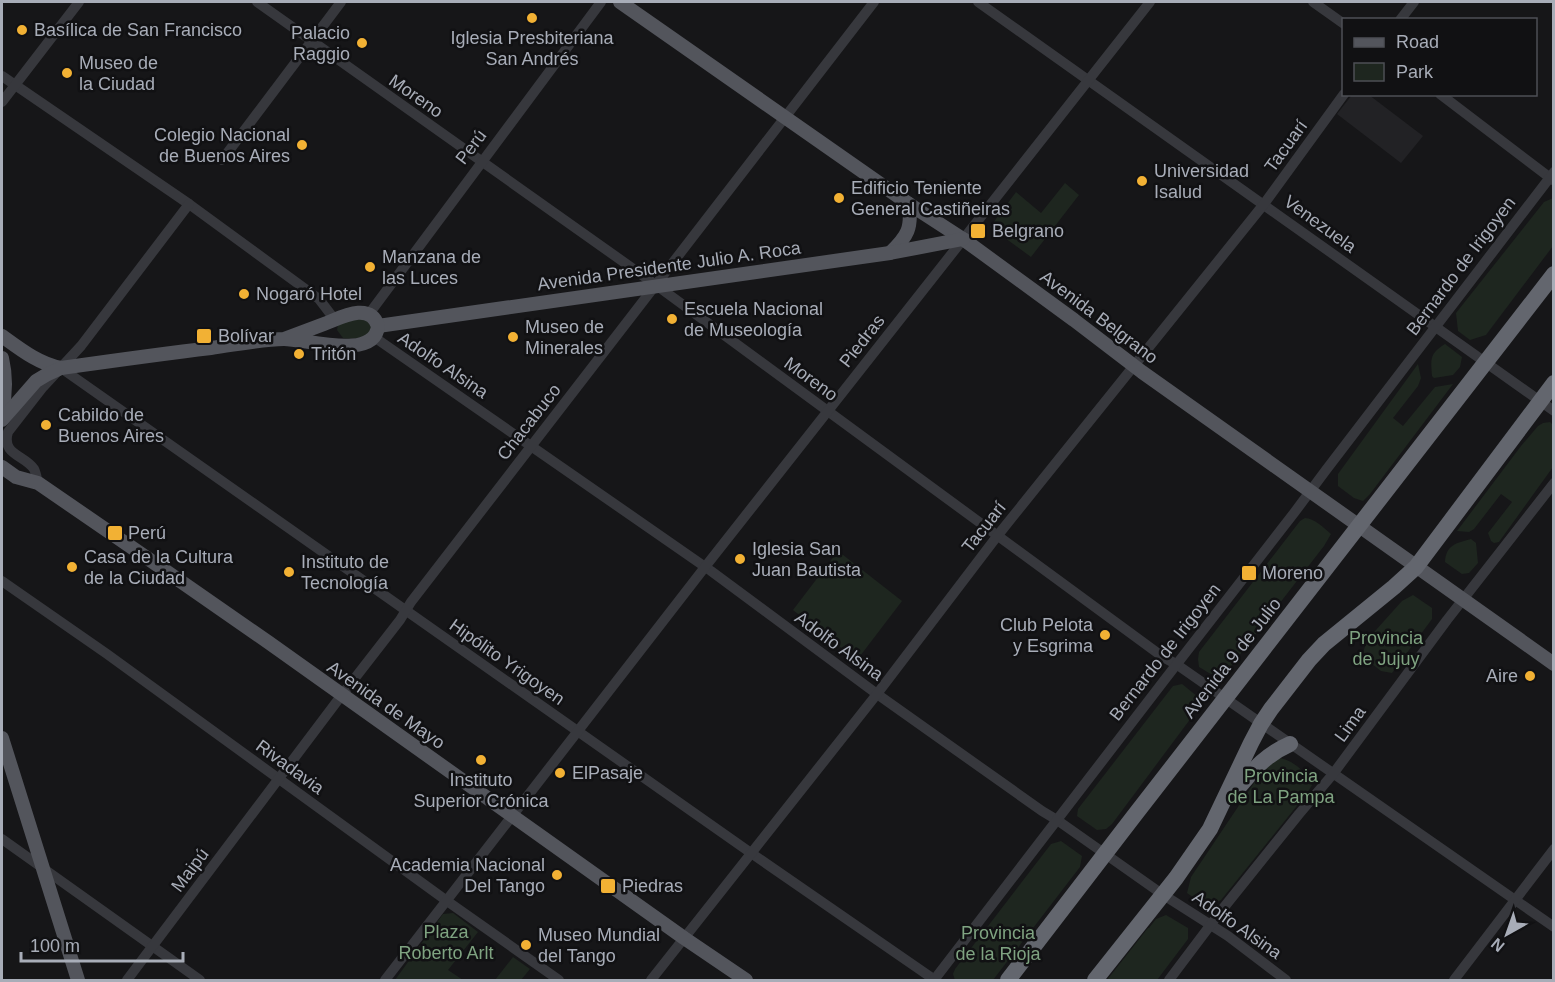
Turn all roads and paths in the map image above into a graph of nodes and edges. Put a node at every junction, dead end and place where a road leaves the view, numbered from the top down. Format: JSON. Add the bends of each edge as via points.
{"nodes":[{"id":1,"x":79,"y":2,"type":"edge"},
{"id":2,"x":257,"y":2,"type":"edge"},
{"id":3,"x":341,"y":2,"type":"edge"},
{"id":4,"x":601,"y":2,"type":"edge"},
{"id":5,"x":620,"y":2,"type":"edge"},
{"id":6,"x":874,"y":2,"type":"edge"},
{"id":7,"x":978,"y":2,"type":"edge"},
{"id":8,"x":1150,"y":2,"type":"edge"},
{"id":9,"x":1313,"y":2,"type":"edge"},
{"id":10,"x":1414,"y":2,"type":"edge"},
{"id":11,"x":1402,"y":18,"type":"edge"},
{"id":12,"x":1342,"y":23,"type":"edge"},
{"id":13,"x":311,"y":41,"type":"junction"},
{"id":14,"x":2,"y":75,"type":"edge"},
{"id":15,"x":1088,"y":81,"type":"junction"},
{"id":16,"x":14,"y":85,"type":"junction"},
{"id":17,"x":1343,"y":96,"type":"edge"},
{"id":18,"x":1443,"y":96,"type":"edge"},
{"id":19,"x":2,"y":102,"type":"edge"},
{"id":20,"x":786,"y":117,"type":"junction"},
{"id":21,"x":222,"y":160,"type":"dead end"},
{"id":22,"x":481,"y":162,"type":"junction"},
{"id":23,"x":1552,"y":176,"type":"edge"},
{"id":24,"x":189,"y":204,"type":"junction"},
{"id":25,"x":909,"y":204,"type":"junction"},
{"id":26,"x":1263,"y":204,"type":"junction"},
{"id":27,"x":963,"y":239,"type":"junction"},
{"id":28,"x":890,"y":253,"type":"junction"},
{"id":29,"x":1554,"y":274,"type":"edge"},
{"id":30,"x":656,"y":285,"type":"junction"},
{"id":31,"x":369,"y":314,"type":"junction"},
{"id":32,"x":335,"y":320,"type":"junction"},
{"id":33,"x":1435,"y":327,"type":"junction"},
{"id":34,"x":376,"y":332,"type":"junction"},
{"id":35,"x":2,"y":336,"type":"edge"},
{"id":36,"x":284,"y":339,"type":"junction"},
{"id":37,"x":339,"y":346,"type":"junction"},
{"id":38,"x":2,"y":358,"type":"edge"},
{"id":39,"x":1485,"y":363,"type":"junction"},
{"id":40,"x":1133,"y":365,"type":"junction"},
{"id":41,"x":61,"y":368,"type":"junction"},
{"id":42,"x":1554,"y":383,"type":"edge"},
{"id":43,"x":1539,"y":400,"type":"junction"},
{"id":44,"x":2,"y":411,"type":"edge"},
{"id":45,"x":1554,"y":411,"type":"edge"},
{"id":46,"x":828,"y":412,"type":"junction"},
{"id":47,"x":2,"y":420,"type":"edge"},
{"id":48,"x":532,"y":446,"type":"junction"},
{"id":49,"x":2,"y":467,"type":"edge"},
{"id":50,"x":38,"y":483,"type":"junction"},
{"id":51,"x":1554,"y":483,"type":"edge"},
{"id":52,"x":1310,"y":492,"type":"junction"},
{"id":53,"x":1359,"y":527,"type":"junction"},
{"id":54,"x":998,"y":535,"type":"junction"},
{"id":55,"x":705,"y":567,"type":"junction"},
{"id":56,"x":1416,"y":567,"type":"junction"},
{"id":57,"x":2,"y":581,"type":"edge"},
{"id":58,"x":1463,"y":600,"type":"junction"},
{"id":59,"x":406,"y":611,"type":"junction"},
{"id":60,"x":1176,"y":664,"type":"junction"},
{"id":61,"x":1554,"y":664,"type":"edge"},
{"id":62,"x":877,"y":694,"type":"junction"},
{"id":63,"x":341,"y":696,"type":"junction"},
{"id":64,"x":1225,"y":698,"type":"junction"},
{"id":65,"x":1261,"y":724,"type":"junction"},
{"id":66,"x":577,"y":731,"type":"junction"},
{"id":67,"x":2,"y":738,"type":"edge"},
{"id":68,"x":1290,"y":744,"type":"junction"},
{"id":69,"x":1333,"y":774,"type":"junction"},
{"id":70,"x":279,"y":780,"type":"junction"},
{"id":71,"x":1221,"y":808,"type":"junction"},
{"id":72,"x":513,"y":816,"type":"junction"},
{"id":73,"x":1057,"y":820,"type":"junction"},
{"id":74,"x":2,"y":839,"type":"edge"},
{"id":75,"x":1554,"y":849,"type":"edge"},
{"id":76,"x":751,"y":853,"type":"junction"},
{"id":77,"x":1105,"y":853,"type":"junction"},
{"id":78,"x":43,"y":869,"type":"junction"},
{"id":79,"x":1162,"y":894,"type":"junction"},
{"id":80,"x":447,"y":901,"type":"junction"},
{"id":81,"x":1515,"y":901,"type":"junction"},
{"id":82,"x":1210,"y":926,"type":"junction"},
{"id":83,"x":1554,"y":927,"type":"edge"},
{"id":84,"x":684,"y":938,"type":"junction"},
{"id":85,"x":153,"y":947,"type":"junction"},
{"id":86,"x":935,"y":980,"type":"edge"},
{"id":87,"x":78,"y":981,"type":"edge"},
{"id":88,"x":127,"y":981,"type":"edge"},
{"id":89,"x":200,"y":981,"type":"edge"},
{"id":90,"x":386,"y":981,"type":"edge"},
{"id":91,"x":559,"y":981,"type":"edge"},
{"id":92,"x":651,"y":981,"type":"edge"},
{"id":93,"x":746,"y":981,"type":"edge"},
{"id":94,"x":1008,"y":981,"type":"edge"},
{"id":95,"x":1095,"y":981,"type":"edge"},
{"id":96,"x":1169,"y":981,"type":"edge"},
{"id":97,"x":1286,"y":981,"type":"edge"},
{"id":98,"x":1454,"y":981,"type":"edge"}],
"edges":[{"from":1,"to":16,"type":"street"},
{"from":2,"to":13,"type":"street","name":"Moreno"},
{"from":3,"to":13,"type":"street"},
{"from":4,"to":22,"type":"street","name":"Perú"},
{"from":5,"to":20,"type":"main road","name":"Avenida Belgrano"},
{"from":6,"to":20,"type":"street","name":"Chacabuco"},
{"from":7,"to":15,"type":"street","name":"Venezuela"},
{"from":8,"to":15,"type":"street","name":"Piedras"},
{"from":9,"to":12,"type":"street"},
{"from":10,"to":11,"type":"street"},
{"from":13,"to":21,"type":"street"},
{"from":13,"to":22,"type":"street","name":"Moreno"},
{"from":14,"to":16,"type":"street"},
{"from":15,"to":26,"type":"street","name":"Venezuela"},
{"from":15,"to":27,"type":"street","name":"Piedras"},
{"from":16,"to":19,"type":"street"},
{"from":16,"to":24,"type":"street"},
{"from":17,"to":26,"type":"street","name":"Tacuarí"},
{"from":18,"to":23,"type":"street"},
{"from":20,"to":25,"type":"main road","name":"Avenida Belgrano"},
{"from":20,"to":30,"type":"street","name":"Chacabuco"},
{"from":22,"to":30,"type":"street","name":"Moreno"},
{"from":22,"to":31,"type":"street","name":"Perú"},
{"from":23,"to":33,"type":"street","name":"Bernardo de Irigoyen"},
{"from":24,"to":32,"type":"street","via":[[319,299]]},
{"from":24,"to":41,"type":"street"},
{"from":25,"to":27,"type":"main road","name":"Avenida Belgrano"},
{"from":25,"to":28,"type":"main road","via":[[910,228]]},
{"from":26,"to":33,"type":"street","name":"Venezuela"},
{"from":26,"to":40,"type":"street","name":"Tacuarí"},
{"from":27,"to":28,"type":"main road","name":"Avenida Presidente Julio A. Roca"},
{"from":27,"to":40,"type":"main road","name":"Avenida Belgrano"},
{"from":27,"to":46,"type":"street","name":"Piedras"},
{"from":28,"to":30,"type":"main road","name":"Avenida Presidente Julio A. Roca"},
{"from":29,"to":39,"type":"highway","name":"Avenida 9 de Julio"},
{"from":30,"to":34,"type":"main road","name":"Avenida Presidente Julio A. Roca"},
{"from":30,"to":46,"type":"street","name":"Moreno"},
{"from":30,"to":48,"type":"street","name":"Chacabuco"},
{"from":31,"to":32,"type":"main road","name":"Avenida Presidente Julio A. Roca"},
{"from":31,"to":34,"type":"main road","via":[[375,318]]},
{"from":32,"to":36,"type":"main road","name":"Avenida Presidente Julio A. Roca"},
{"from":32,"to":37,"type":"main road","via":[[330,336]]},
{"from":33,"to":39,"type":"street","name":"Venezuela"},
{"from":33,"to":52,"type":"street","name":"Bernardo de Irigoyen"},
{"from":34,"to":37,"type":"main road","name":"Avenida Presidente Julio A. Roca","via":[[364,344]]},
{"from":34,"to":48,"type":"street","name":"Adolfo Alsina"},
{"from":35,"to":41,"type":"main road","via":[[41,362]]},
{"from":36,"to":37,"type":"main road","name":"Avenida Presidente Julio A. Roca"},
{"from":36,"to":41,"type":"main road","name":"Avenida Presidente Julio A. Roca"},
{"from":38,"to":44,"type":"main road"},
{"from":39,"to":43,"type":"street","name":"Venezuela"},
{"from":39,"to":53,"type":"highway","name":"Avenida 9 de Julio"},
{"from":40,"to":52,"type":"main road","name":"Avenida Belgrano"},
{"from":40,"to":54,"type":"street","name":"Tacuarí"},
{"from":41,"to":47,"type":"main road","via":[[39,379]]},
{"from":41,"to":50,"type":"street","via":[[6,438],[9,448],[33,468]]},
{"from":41,"to":59,"type":"street","name":"Hipólito Yrigoyen"},
{"from":42,"to":43,"type":"highway"},
{"from":43,"to":45,"type":"street","name":"Venezuela"},
{"from":43,"to":56,"type":"highway"},
{"from":46,"to":54,"type":"street","name":"Moreno"},
{"from":46,"to":55,"type":"street","name":"Piedras"},
{"from":48,"to":55,"type":"street","name":"Adolfo Alsina"},
{"from":48,"to":59,"type":"street","name":"Chacabuco"},
{"from":49,"to":50,"type":"main road","name":"Avenida de Mayo","via":[[15,477]]},
{"from":50,"to":63,"type":"main road","name":"Avenida de Mayo"},
{"from":51,"to":58,"type":"street","name":"Lima"},
{"from":52,"to":53,"type":"main road","name":"Avenida Belgrano"},
{"from":52,"to":60,"type":"street","name":"Bernardo de Irigoyen"},
{"from":53,"to":56,"type":"main road","name":"Avenida Belgrano"},
{"from":53,"to":64,"type":"highway","name":"Avenida 9 de Julio"},
{"from":54,"to":60,"type":"street","name":"Moreno"},
{"from":54,"to":62,"type":"street","name":"Tacuarí"},
{"from":55,"to":62,"type":"street","name":"Adolfo Alsina"},
{"from":55,"to":66,"type":"street","name":"Piedras"},
{"from":56,"to":58,"type":"main road","name":"Avenida Belgrano"},
{"from":56,"to":65,"type":"highway","via":[[1324,644]]},
{"from":57,"to":70,"type":"street","name":"Rivadavia"},
{"from":58,"to":61,"type":"main road","name":"Avenida Belgrano"},
{"from":58,"to":69,"type":"street","name":"Lima"},
{"from":59,"to":63,"type":"street","name":"Chacabuco"},
{"from":59,"to":66,"type":"street","name":"Hipólito Yrigoyen"},
{"from":60,"to":64,"type":"street","name":"Moreno"},
{"from":60,"to":73,"type":"street","name":"Bernardo de Irigoyen"},
{"from":62,"to":73,"type":"street","name":"Adolfo Alsina"},
{"from":62,"to":76,"type":"street","name":"Tacuarí"},
{"from":63,"to":70,"type":"street","name":"Chacabuco"},
{"from":63,"to":72,"type":"main road","name":"Avenida de Mayo"},
{"from":64,"to":65,"type":"street","name":"Moreno"},
{"from":64,"to":77,"type":"highway","name":"Avenida 9 de Julio"},
{"from":65,"to":68,"type":"street","name":"Moreno"},
{"from":65,"to":71,"type":"highway"},
{"from":66,"to":72,"type":"street","name":"Piedras"},
{"from":66,"to":76,"type":"street","name":"Hipólito Yrigoyen"},
{"from":67,"to":78,"type":"main road"},
{"from":68,"to":69,"type":"street","name":"Moreno"},
{"from":68,"to":71,"type":"highway","via":[[1269,755]]},
{"from":69,"to":81,"type":"street","name":"Moreno"},
{"from":69,"to":82,"type":"street","name":"Lima"},
{"from":70,"to":80,"type":"street","name":"Rivadavia"},
{"from":70,"to":85,"type":"street","name":"Maipú"},
{"from":71,"to":79,"type":"highway","via":[[1202,842]]},
{"from":72,"to":80,"type":"street","name":"Piedras"},
{"from":72,"to":84,"type":"main road","name":"Avenida de Mayo"},
{"from":73,"to":77,"type":"street","name":"Adolfo Alsina"},
{"from":73,"to":86,"type":"street","name":"Bernardo de Irigoyen"},
{"from":74,"to":78,"type":"street"},
{"from":75,"to":81,"type":"street"},
{"from":76,"to":84,"type":"street","name":"Tacuarí"},
{"from":76,"to":86,"type":"street","name":"Hipólito Yrigoyen"},
{"from":77,"to":79,"type":"street","name":"Adolfo Alsina"},
{"from":77,"to":94,"type":"highway","name":"Avenida 9 de Julio"},
{"from":78,"to":85,"type":"street"},
{"from":78,"to":87,"type":"main road"},
{"from":79,"to":82,"type":"street","name":"Adolfo Alsina"},
{"from":79,"to":95,"type":"highway"},
{"from":80,"to":90,"type":"street","name":"Piedras"},
{"from":80,"to":91,"type":"street","name":"Rivadavia"},
{"from":81,"to":83,"type":"street","name":"Moreno"},
{"from":81,"to":98,"type":"street"},
{"from":82,"to":96,"type":"street","name":"Lima"},
{"from":82,"to":97,"type":"street","name":"Adolfo Alsina"},
{"from":84,"to":92,"type":"street","name":"Tacuarí"},
{"from":84,"to":93,"type":"main road","name":"Avenida de Mayo"},
{"from":85,"to":88,"type":"street","name":"Maipú"},
{"from":85,"to":89,"type":"street"}]}
